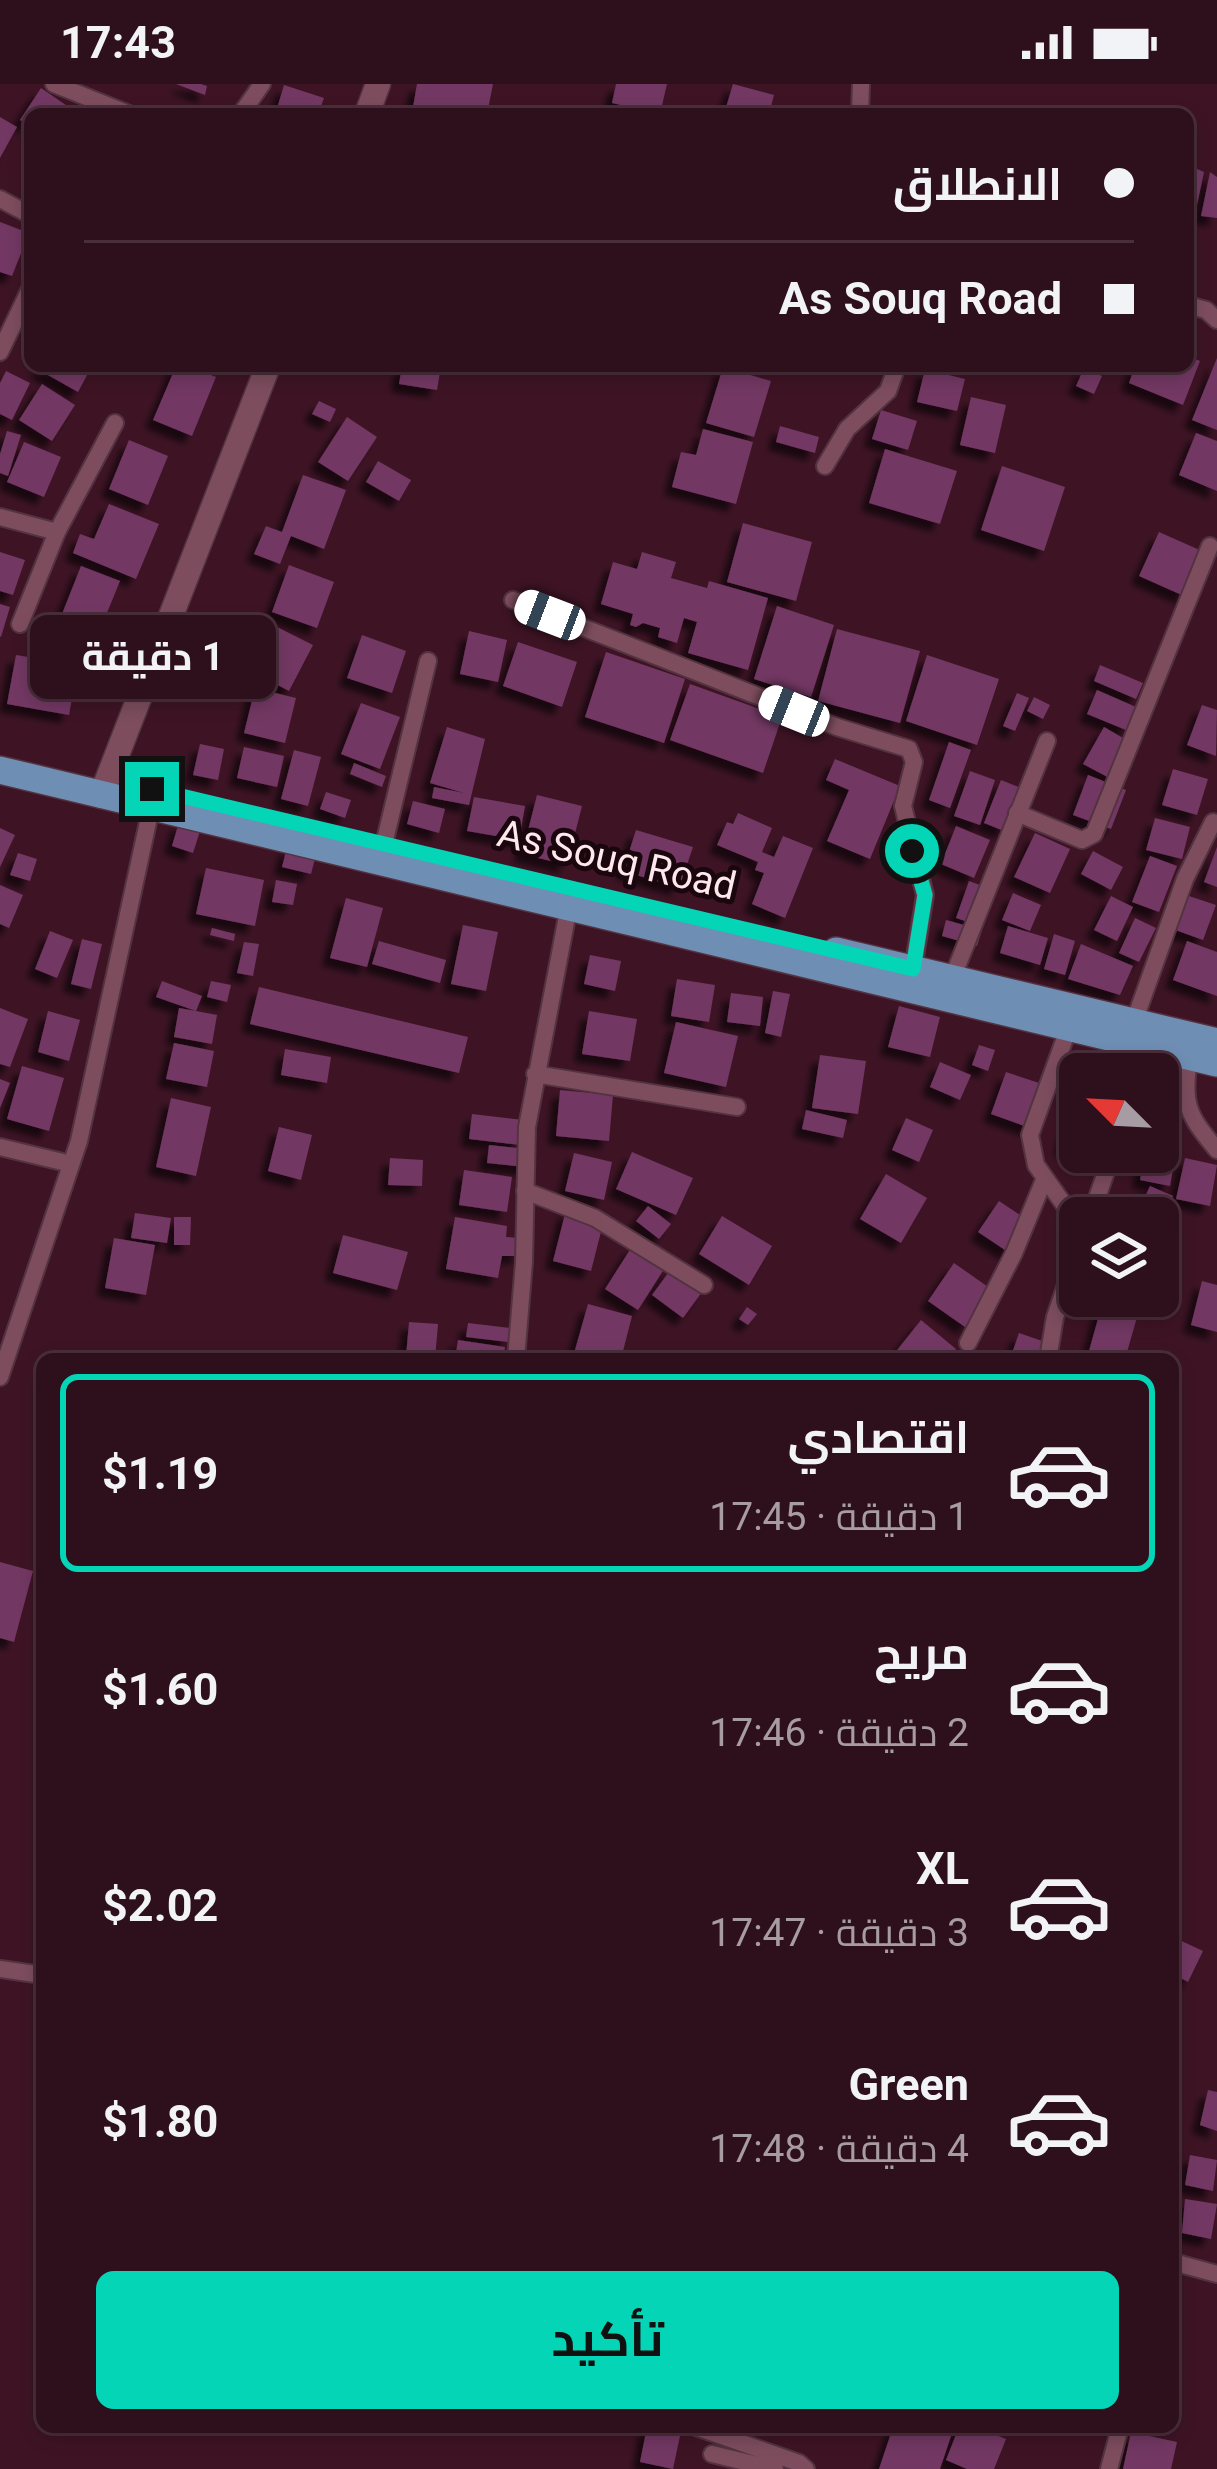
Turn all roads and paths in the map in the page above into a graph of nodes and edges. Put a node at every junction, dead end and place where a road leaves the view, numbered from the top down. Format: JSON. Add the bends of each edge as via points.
{"nodes":[{"id":1,"x":54,"y":84,"type":"edge"},
{"id":2,"x":114,"y":108,"type":"edge"},
{"id":3,"x":24,"y":302,"type":"edge"},
{"id":4,"x":0,"y":352,"type":"edge"},
{"id":5,"x":266,"y":372,"type":"edge"},
{"id":6,"x":895,"y":372,"type":"edge"},
{"id":7,"x":115,"y":422,"type":"dead end"},
{"id":8,"x":825,"y":466,"type":"dead end"},
{"id":9,"x":0,"y":517,"type":"edge"},
{"id":10,"x":57,"y":532,"type":"junction"},
{"id":11,"x":1210,"y":546,"type":"dead end"},
{"id":12,"x":513,"y":600,"type":"dead end"},
{"id":13,"x":20,"y":624,"type":"dead end"},
{"id":14,"x":428,"y":661,"type":"dead end"},
{"id":15,"x":1046,"y":741,"type":"dead end"},
{"id":16,"x":0,"y":752,"type":"edge"},
{"id":17,"x":0,"y":770,"type":"edge"},
{"id":18,"x":103,"y":787,"type":"junction"},
{"id":19,"x":151,"y":808,"type":"junction"},
{"id":20,"x":1017,"y":813,"type":"junction"},
{"id":21,"x":1213,"y":822,"type":"dead end"},
{"id":22,"x":384,"y":844,"type":"junction"},
{"id":23,"x":569,"y":906,"type":"junction"},
{"id":24,"x":913,"y":969,"type":"junction"},
{"id":25,"x":952,"y":979,"type":"junction"},
{"id":26,"x":1069,"y":1027,"type":"junction"},
{"id":27,"x":1142,"y":1034,"type":"junction"},
{"id":28,"x":1210,"y":1044,"type":"edge"},
{"id":29,"x":1141,"y":1053,"type":"edge"},
{"id":30,"x":535,"y":1074,"type":"junction"},
{"id":31,"x":737,"y":1107,"type":"dead end"},
{"id":32,"x":0,"y":1147,"type":"edge"},
{"id":33,"x":1217,"y":1150,"type":"edge"},
{"id":34,"x":71,"y":1164,"type":"junction"},
{"id":35,"x":1044,"y":1180,"type":"junction"},
{"id":36,"x":525,"y":1191,"type":"junction"},
{"id":37,"x":1059,"y":1200,"type":"edge"},
{"id":38,"x":704,"y":1285,"type":"dead end"},
{"id":39,"x":1059,"y":1306,"type":"edge"},
{"id":40,"x":968,"y":1343,"type":"dead end"},
{"id":41,"x":516,"y":1353,"type":"edge"},
{"id":42,"x":1049,"y":1353,"type":"edge"},
{"id":43,"x":0,"y":1377,"type":"edge"},
{"id":44,"x":0,"y":1969,"type":"edge"},
{"id":45,"x":36,"y":1974,"type":"edge"},
{"id":46,"x":1179,"y":2264,"type":"edge"},
{"id":47,"x":1217,"y":2274,"type":"edge"},
{"id":48,"x":713,"y":2433,"type":"edge"},
{"id":49,"x":1118,"y":2433,"type":"edge"},
{"id":50,"x":712,"y":2454,"type":"dead end"},
{"id":51,"x":775,"y":2469,"type":"edge"},
{"id":52,"x":806,"y":2469,"type":"edge"},
{"id":53,"x":1109,"y":2469,"type":"edge"}],
"edges":[{"from":1,"to":2,"type":"street"},
{"from":3,"to":4,"type":"street"},
{"from":5,"to":18,"type":"street"},
{"from":6,"to":8,"type":"street"},
{"from":7,"to":10,"type":"street"},
{"from":9,"to":10,"type":"street"},
{"from":10,"to":13,"type":"street"},
{"from":11,"to":20,"type":"street","via":[[1094,834],[1082,840]]},
{"from":12,"to":24,"type":"street","via":[[909,749],[914,762],[903,806],[925,895]]},
{"from":14,"to":22,"type":"street"},
{"from":15,"to":20,"type":"street"},
{"from":16,"to":18,"type":"main road","name":"As Souq Road"},
{"from":17,"to":18,"type":"main road","name":"As Souq Road"},
{"from":18,"to":19,"type":"main road","name":"As Souq Road"},
{"from":18,"to":22,"type":"main road","name":"As Souq Road"},
{"from":19,"to":23,"type":"main road","name":"As Souq Road"},
{"from":19,"to":34,"type":"street"},
{"from":20,"to":25,"type":"street"},
{"from":21,"to":27,"type":"street","via":[[1178,896]]},
{"from":22,"to":24,"type":"main road","name":"As Souq Road"},
{"from":23,"to":26,"type":"main road","name":"As Souq Road"},
{"from":23,"to":30,"type":"street"},
{"from":24,"to":25,"type":"main road","name":"As Souq Road"},
{"from":25,"to":27,"type":"main road","name":"As Souq Road"},
{"from":26,"to":27,"type":"main road","name":"As Souq Road"},
{"from":26,"to":35,"type":"street","via":[[1030,1135]]},
{"from":27,"to":28,"type":"main road","name":"As Souq Road"},
{"from":27,"to":29,"type":"street"},
{"from":28,"to":33,"type":"street","via":[[1184,1097]]},
{"from":30,"to":31,"type":"street"},
{"from":30,"to":36,"type":"street"},
{"from":32,"to":34,"type":"street"},
{"from":34,"to":43,"type":"street"},
{"from":35,"to":37,"type":"street"},
{"from":35,"to":40,"type":"street"},
{"from":36,"to":38,"type":"street","via":[[595,1218]]},
{"from":36,"to":41,"type":"street"},
{"from":39,"to":42,"type":"street"},
{"from":44,"to":45,"type":"street"},
{"from":46,"to":47,"type":"street"},
{"from":48,"to":52,"type":"street"},
{"from":49,"to":53,"type":"street"},
{"from":50,"to":51,"type":"street"}]}
